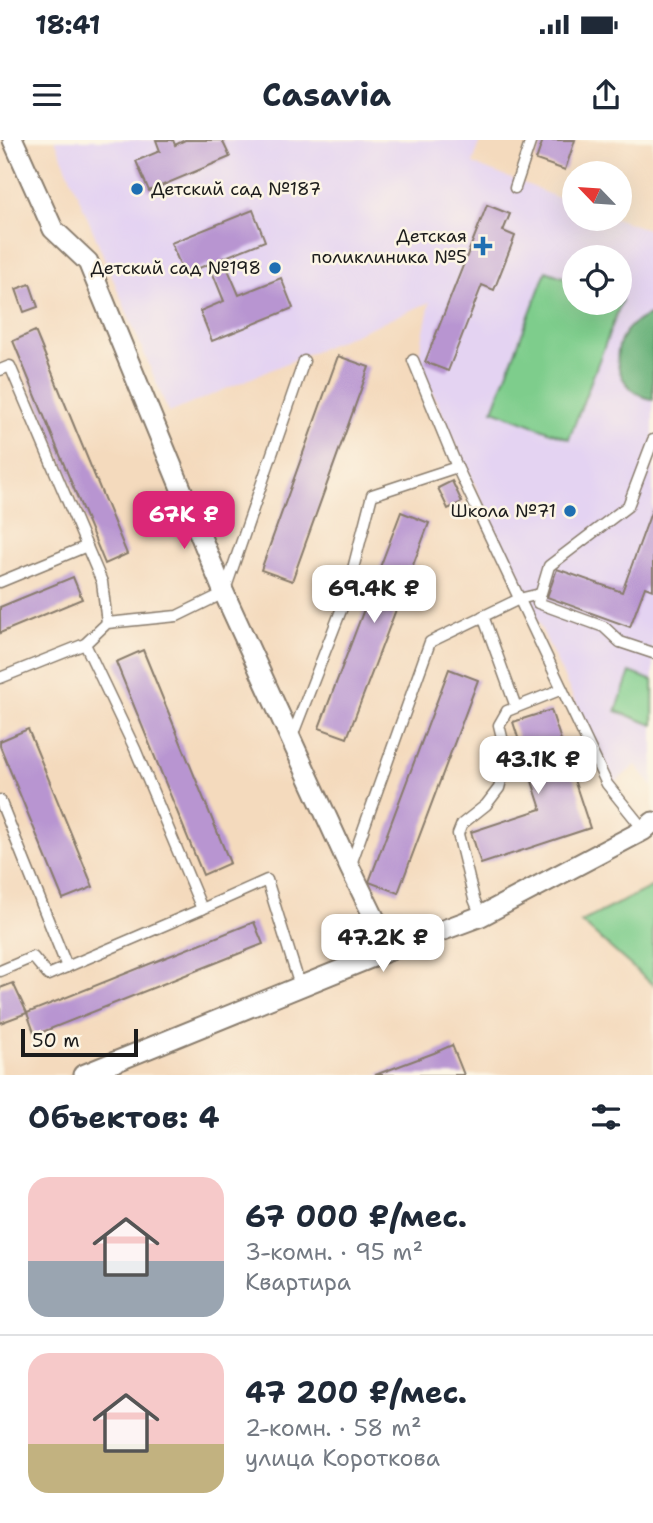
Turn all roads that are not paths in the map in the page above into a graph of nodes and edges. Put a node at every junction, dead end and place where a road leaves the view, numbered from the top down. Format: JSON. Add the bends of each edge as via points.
{"nodes":[{"id":1,"x":13,"y":140,"type":"edge"},
{"id":2,"x":531,"y":140,"type":"edge"},
{"id":3,"x":515,"y":188,"type":"dead end"},
{"id":4,"x":413,"y":360,"type":"dead end"},
{"id":5,"x":303,"y":361,"type":"dead end"},
{"id":6,"x":0,"y":370,"type":"edge"},
{"id":7,"x":653,"y":440,"type":"edge"},
{"id":8,"x":457,"y":467,"type":"junction"},
{"id":9,"x":87,"y":546,"type":"junction"},
{"id":10,"x":0,"y":582,"type":"edge"},
{"id":11,"x":223,"y":593,"type":"junction"},
{"id":12,"x":540,"y":594,"type":"junction"},
{"id":13,"x":519,"y":598,"type":"junction"},
{"id":14,"x":483,"y":616,"type":"junction"},
{"id":15,"x":107,"y":623,"type":"junction"},
{"id":16,"x":85,"y":644,"type":"junction"},
{"id":17,"x":653,"y":653,"type":"edge"},
{"id":18,"x":0,"y":678,"type":"edge"},
{"id":19,"x":562,"y":689,"type":"junction"},
{"id":20,"x":516,"y":707,"type":"junction"},
{"id":21,"x":291,"y":740,"type":"junction"},
{"id":22,"x":0,"y":800,"type":"edge"},
{"id":23,"x":649,"y":826,"type":"edge"},
{"id":24,"x":350,"y":868,"type":"junction"},
{"id":25,"x":202,"y":909,"type":"junction"},
{"id":26,"x":481,"y":916,"type":"junction"},
{"id":27,"x":390,"y":950,"type":"junction"},
{"id":28,"x":67,"y":967,"type":"junction"},
{"id":29,"x":0,"y":971,"type":"edge"},
{"id":30,"x":300,"y":986,"type":"junction"},
{"id":31,"x":83,"y":1075,"type":"edge"}],
"edges":[{"from":1,"to":11,"type":"street","via":[[53,229],[88,262]]},
{"from":2,"to":3,"type":"lane"},
{"from":4,"to":8,"type":"lane"},
{"from":5,"to":11,"type":"lane"},
{"from":6,"to":9,"type":"lane","via":[[11,368]]},
{"from":7,"to":12,"type":"lane","via":[[628,506],[549,566]]},
{"from":8,"to":13,"type":"lane"},
{"from":8,"to":21,"type":"lane","via":[[372,495],[345,600]]},
{"from":9,"to":10,"type":"lane"},
{"from":9,"to":15,"type":"lane","via":[[102,582]]},
{"from":11,"to":15,"type":"lane","via":[[177,616]]},
{"from":11,"to":21,"type":"street"},
{"from":12,"to":13,"type":"lane"},
{"from":12,"to":17,"type":"lane","via":[[538,603],[604,627],[620,642]]},
{"from":13,"to":14,"type":"lane"},
{"from":13,"to":19,"type":"lane"},
{"from":14,"to":20,"type":"lane"},
{"from":14,"to":24,"type":"lane","via":[[430,642]]},
{"from":15,"to":16,"type":"lane"},
{"from":16,"to":18,"type":"lane"},
{"from":16,"to":25,"type":"lane"},
{"from":19,"to":20,"type":"lane"},
{"from":19,"to":23,"type":"lane","via":[[607,784]]},
{"from":20,"to":26,"type":"lane","via":[[507,711],[499,725],[507,758],[499,788],[462,824],[458,834]]},
{"from":21,"to":24,"type":"street"},
{"from":22,"to":28,"type":"lane"},
{"from":23,"to":26,"type":"street"},
{"from":24,"to":27,"type":"street"},
{"from":25,"to":28,"type":"lane"},
{"from":25,"to":30,"type":"lane","via":[[267,880]]},
{"from":26,"to":27,"type":"street"},
{"from":27,"to":30,"type":"street"},
{"from":28,"to":29,"type":"lane","via":[[48,975],[33,957]]},
{"from":30,"to":31,"type":"street"}]}
